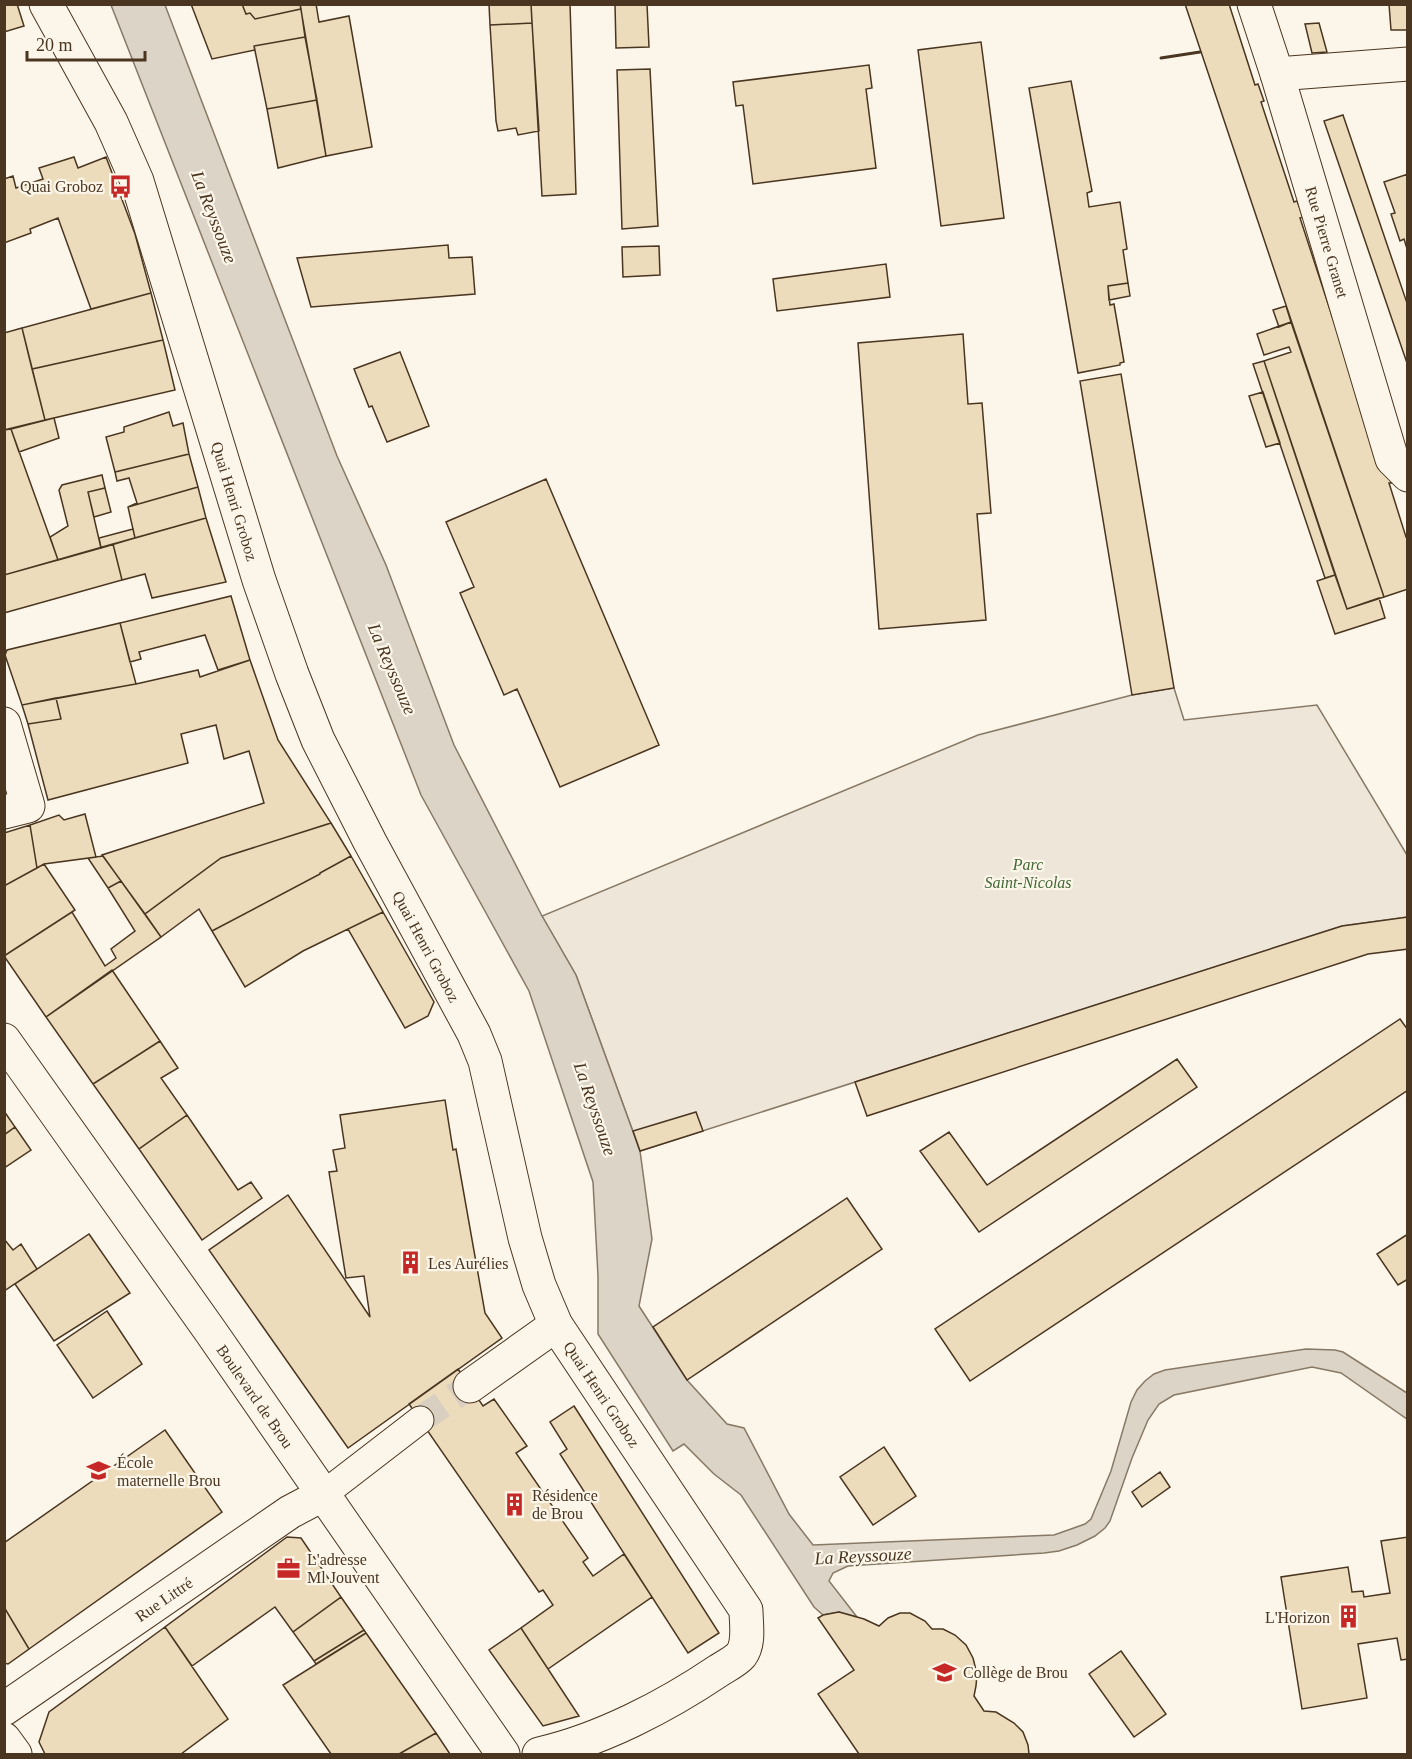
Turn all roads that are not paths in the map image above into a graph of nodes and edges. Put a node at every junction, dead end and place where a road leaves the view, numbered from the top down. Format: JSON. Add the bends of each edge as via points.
{"nodes":[{"id":1,"x":46,"y":4,"type":"edge"},
{"id":2,"x":1254,"y":4,"type":"edge"},
{"id":3,"x":1407,"y":64,"type":"edge"},
{"id":4,"x":1277,"y":74,"type":"junction"},
{"id":5,"x":1407,"y":475,"type":"edge"},
{"id":6,"x":4,"y":724,"type":"edge"},
{"id":7,"x":4,"y":812,"type":"edge"},
{"id":8,"x":4,"y":1040,"type":"edge"},
{"id":9,"x":556,"y":1325,"type":"junction"},
{"id":10,"x":470,"y":1386,"type":"tunnel mouth"},
{"id":11,"x":420,"y":1420,"type":"tunnel mouth"},
{"id":12,"x":324,"y":1494,"type":"junction"},
{"id":13,"x":4,"y":1709,"type":"edge"},
{"id":14,"x":4,"y":1739,"type":"edge"},
{"id":15,"x":15,"y":1755,"type":"edge"},
{"id":16,"x":503,"y":1755,"type":"edge"},
{"id":17,"x":539,"y":1755,"type":"edge"}],
"edges":[{"from":1,"to":9,"type":"street","name":"Quai Henri Groboz","via":[[111,122],[137,181],[259,580],[318,740],[485,1060],[525,1238]]},
{"from":2,"to":4,"type":"street","name":"Rue Pierre Granet"},
{"from":3,"to":4,"type":"street"},
{"from":4,"to":5,"type":"street","name":"Rue Pierre Granet","via":[[1392,459]]},
{"from":6,"to":7,"type":"street","via":[[28,806]]},
{"from":8,"to":12,"type":"street","name":"Boulevard de Brou"},
{"from":9,"to":10,"type":"street"},
{"from":9,"to":17,"type":"street","name":"Quai Henri Groboz","via":[[746,1610],[747,1638],[741,1656],[686,1693],[592,1738]]},
{"from":11,"to":12,"type":"street"},
{"from":12,"to":13,"type":"street","name":"Rue Littré","via":[[290,1512]]},
{"from":12,"to":16,"type":"street","name":"Boulevard de Brou"},
{"from":14,"to":15,"type":"street"}]}
